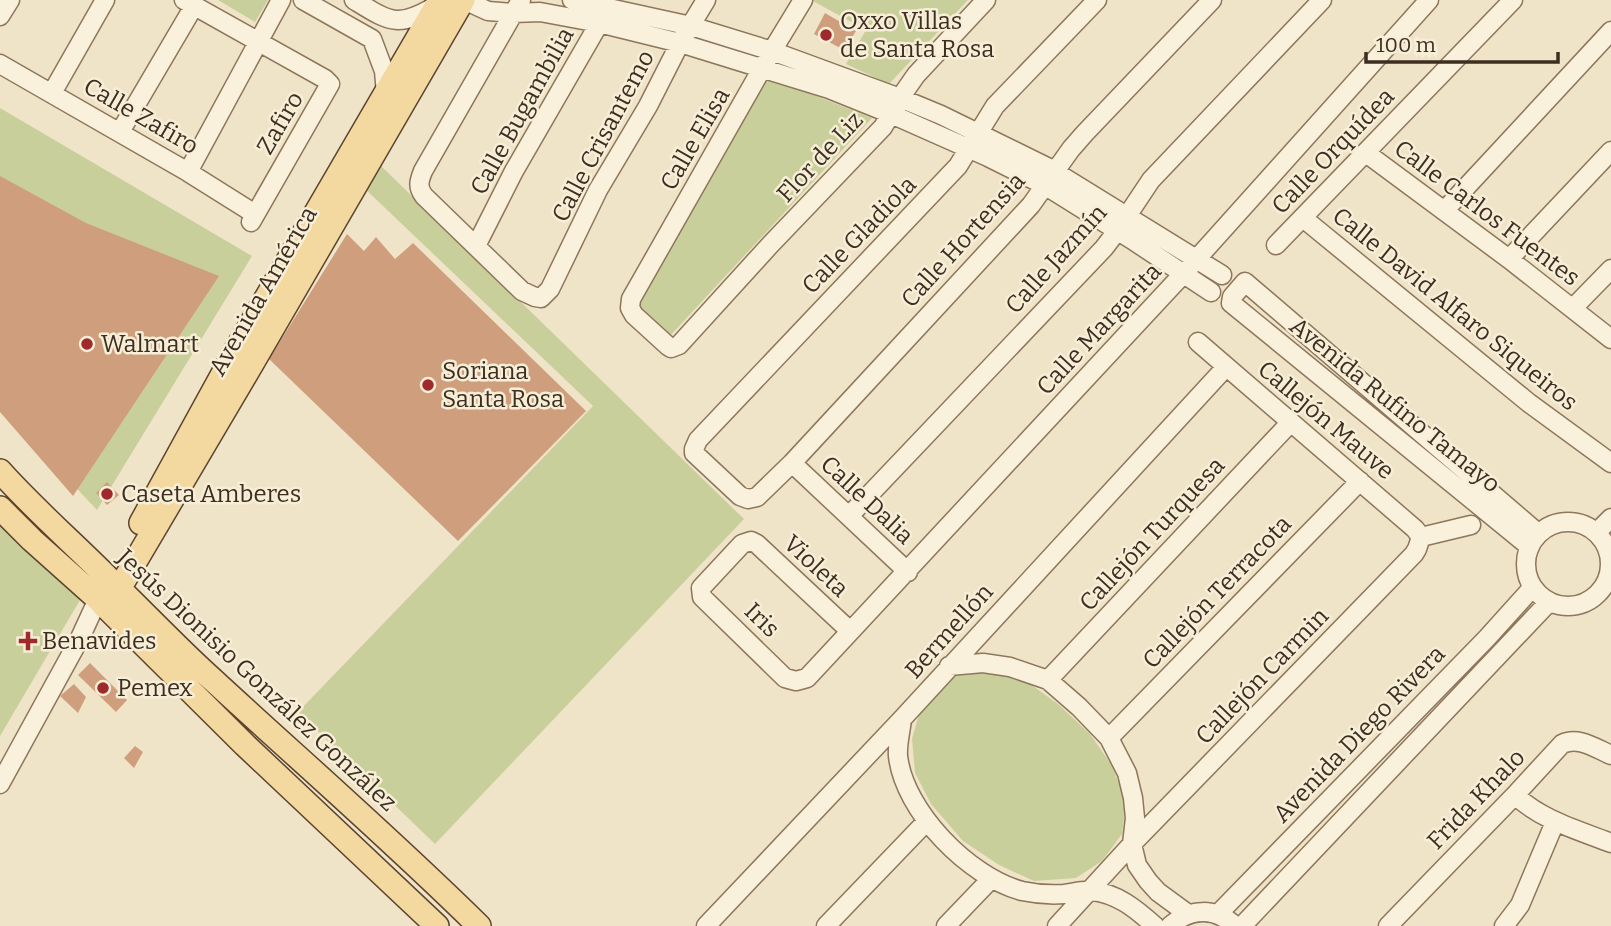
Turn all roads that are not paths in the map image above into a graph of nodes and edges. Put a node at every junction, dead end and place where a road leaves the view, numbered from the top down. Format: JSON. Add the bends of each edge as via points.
{"nodes":[{"id":1,"x":10,"y":0,"type":"edge"},
{"id":2,"x":105,"y":0,"type":"edge"},
{"id":3,"x":281,"y":0,"type":"edge"},
{"id":4,"x":303,"y":0,"type":"edge"},
{"id":5,"x":354,"y":0,"type":"edge"},
{"id":6,"x":463,"y":0,"type":"edge"},
{"id":7,"x":572,"y":0,"type":"edge"},
{"id":8,"x":706,"y":0,"type":"edge"},
{"id":9,"x":803,"y":0,"type":"edge"},
{"id":10,"x":986,"y":0,"type":"edge"},
{"id":11,"x":1097,"y":0,"type":"edge"},
{"id":12,"x":1212,"y":0,"type":"edge"},
{"id":13,"x":1322,"y":0,"type":"edge"},
{"id":14,"x":1429,"y":0,"type":"edge"},
{"id":15,"x":1513,"y":0,"type":"edge"},
{"id":16,"x":189,"y":3,"type":"edge"},
{"id":17,"x":438,"y":3,"type":"edge"},
{"id":18,"x":517,"y":6,"type":"edge"},
{"id":19,"x":335,"y":8,"type":"edge"},
{"id":20,"x":606,"y":11,"type":"edge"},
{"id":21,"x":0,"y":16,"type":"edge"},
{"id":22,"x":385,"y":19,"type":"junction"},
{"id":23,"x":691,"y":26,"type":"junction"},
{"id":24,"x":1611,"y":31,"type":"edge"},
{"id":25,"x":372,"y":39,"type":"junction"},
{"id":26,"x":259,"y":41,"type":"junction"},
{"id":27,"x":680,"y":43,"type":"junction"},
{"id":28,"x":772,"y":51,"type":"junction"},
{"id":29,"x":0,"y":64,"type":"edge"},
{"id":30,"x":764,"y":68,"type":"junction"},
{"id":31,"x":52,"y":93,"type":"junction"},
{"id":32,"x":386,"y":93,"type":"junction"},
{"id":33,"x":896,"y":106,"type":"junction"},
{"id":34,"x":120,"y":132,"type":"junction"},
{"id":35,"x":980,"y":133,"type":"junction"},
{"id":36,"x":969,"y":149,"type":"junction"},
{"id":37,"x":1611,"y":151,"type":"edge"},
{"id":38,"x":1366,"y":153,"type":"junction"},
{"id":39,"x":188,"y":172,"type":"junction"},
{"id":40,"x":348,"y":177,"type":"junction"},
{"id":41,"x":1050,"y":179,"type":"junction"},
{"id":42,"x":1444,"y":211,"type":"junction"},
{"id":43,"x":253,"y":218,"type":"joint"},
{"id":44,"x":1303,"y":218,"type":"junction"},
{"id":45,"x":1122,"y":224,"type":"junction"},
{"id":46,"x":476,"y":246,"type":"junction"},
{"id":47,"x":1276,"y":246,"type":"dead end"},
{"id":48,"x":1197,"y":259,"type":"junction"},
{"id":49,"x":1510,"y":259,"type":"junction"},
{"id":50,"x":1611,"y":269,"type":"edge"},
{"id":51,"x":1184,"y":273,"type":"junction"},
{"id":52,"x":1222,"y":275,"type":"dead end"},
{"id":53,"x":1212,"y":292,"type":"dead end"},
{"id":54,"x":1573,"y":308,"type":"junction"},
{"id":55,"x":1611,"y":339,"type":"edge"},
{"id":56,"x":681,"y":342,"type":"joint"},
{"id":57,"x":1198,"y":342,"type":"dead end"},
{"id":58,"x":1226,"y":367,"type":"junction"},
{"id":59,"x":1291,"y":422,"type":"junction"},
{"id":60,"x":792,"y":463,"type":"junction"},
{"id":61,"x":1611,"y":463,"type":"edge"},
{"id":62,"x":0,"y":471,"type":"edge"},
{"id":63,"x":1360,"y":481,"type":"junction"},
{"id":64,"x":740,"y":496,"type":"joint"},
{"id":65,"x":0,"y":508,"type":"edge"},
{"id":66,"x":849,"y":516,"type":"junction"},
{"id":67,"x":1611,"y":518,"type":"edge"},
{"id":68,"x":1471,"y":525,"type":"dead end"},
{"id":69,"x":1597,"y":532,"type":"junction"},
{"id":70,"x":1420,"y":537,"type":"junction"},
{"id":71,"x":1534,"y":540,"type":"junction"},
{"id":72,"x":908,"y":572,"type":"junction"},
{"id":73,"x":1610,"y":575,"type":"edge"},
{"id":74,"x":1533,"y":587,"type":"junction"},
{"id":75,"x":701,"y":588,"type":"joint"},
{"id":76,"x":104,"y":598,"type":"junction"},
{"id":77,"x":1604,"y":599,"type":"edge"},
{"id":78,"x":1549,"y":602,"type":"junction"},
{"id":79,"x":850,"y":631,"type":"junction"},
{"id":80,"x":1487,"y":638,"type":"junction"},
{"id":81,"x":1502,"y":653,"type":"junction"},
{"id":82,"x":949,"y":666,"type":"junction"},
{"id":83,"x":1048,"y":680,"type":"junction"},
{"id":84,"x":796,"y":681,"type":"joint"},
{"id":85,"x":902,"y":719,"type":"junction"},
{"id":86,"x":1109,"y":738,"type":"junction"},
{"id":87,"x":1611,"y":755,"type":"edge"},
{"id":88,"x":0,"y":785,"type":"edge"},
{"id":89,"x":1515,"y":795,"type":"junction"},
{"id":90,"x":926,"y":822,"type":"junction"},
{"id":91,"x":1555,"y":822,"type":"junction"},
{"id":92,"x":1611,"y":843,"type":"edge"},
{"id":93,"x":1132,"y":845,"type":"junction"},
{"id":94,"x":991,"y":879,"type":"junction"},
{"id":95,"x":1090,"y":890,"type":"junction"},
{"id":96,"x":1188,"y":914,"type":"junction"},
{"id":97,"x":1218,"y":914,"type":"junction"},
{"id":98,"x":437,"y":926,"type":"edge"},
{"id":99,"x":479,"y":926,"type":"edge"},
{"id":100,"x":706,"y":926,"type":"edge"},
{"id":101,"x":826,"y":926,"type":"edge"},
{"id":102,"x":946,"y":926,"type":"edge"},
{"id":103,"x":1057,"y":926,"type":"edge"},
{"id":104,"x":1155,"y":926,"type":"edge"},
{"id":105,"x":1170,"y":926,"type":"edge"},
{"id":106,"x":1235,"y":926,"type":"edge"},
{"id":107,"x":1242,"y":926,"type":"edge"},
{"id":108,"x":1388,"y":926,"type":"edge"},
{"id":109,"x":1504,"y":926,"type":"edge"}],
"edges":[{"from":1,"to":21,"type":"street"},
{"from":2,"to":31,"type":"street"},
{"from":3,"to":26,"type":"street"},
{"from":4,"to":19,"type":"street"},
{"from":5,"to":22,"type":"street"},
{"from":6,"to":18,"type":"street","via":[[488,11]]},
{"from":6,"to":40,"type":"main road","name":"Avenida América"},
{"from":7,"to":20,"type":"street"},
{"from":8,"to":23,"type":"street","name":"Calle Crisantemo"},
{"from":9,"to":28,"type":"street","name":"Calle Elisa"},
{"from":10,"to":33,"type":"street","name":"Flor de Liz","via":[[916,75]]},
{"from":11,"to":35,"type":"street","name":"Calle Gladiola","via":[[995,106]]},
{"from":12,"to":41,"type":"street","name":"Calle Hortensia","via":[[1085,132]]},
{"from":13,"to":45,"type":"street","name":"Calle Jazmín","via":[[1151,180]]},
{"from":14,"to":48,"type":"street","name":"Calle Margarita"},
{"from":15,"to":38,"type":"street","name":"Calle Orquídea"},
{"from":16,"to":26,"type":"street","name":"Zafiro"},
{"from":16,"to":34,"type":"street"},
{"from":17,"to":22,"type":"street","via":[[409,20]]},
{"from":17,"to":32,"type":"main road","name":"Avenida América"},
{"from":18,"to":20,"type":"street","via":[[540,12]]},
{"from":18,"to":46,"type":"street","via":[[419,180],[424,196]]},
{"from":19,"to":25,"type":"street"},
{"from":20,"to":23,"type":"street"},
{"from":20,"to":27,"type":"street"},
{"from":20,"to":46,"type":"street","name":"Calle Bugambilia"},
{"from":22,"to":25,"type":"street"},
{"from":23,"to":27,"type":"street","name":"Calle Crisantemo"},
{"from":23,"to":28,"type":"street"},
{"from":24,"to":42,"type":"street"},
{"from":25,"to":32,"type":"street","via":[[384,71]]},
{"from":26,"to":39,"type":"street"},
{"from":26,"to":43,"type":"street","name":"Zafiro","via":[[330,85]]},
{"from":27,"to":30,"type":"street"},
{"from":27,"to":46,"type":"street","name":"Calle Crisantemo","via":[[545,296],[522,291]]},
{"from":28,"to":30,"type":"street","name":"Calle Elisa"},
{"from":28,"to":33,"type":"street"},
{"from":29,"to":31,"type":"street","name":"Calle Zafiro"},
{"from":30,"to":33,"type":"street"},
{"from":30,"to":56,"type":"street","name":"Calle Elisa","via":[[630,303],[634,315],[668,346]]},
{"from":31,"to":34,"type":"street","name":"Calle Zafiro"},
{"from":32,"to":40,"type":"main road","name":"Avenida América"},
{"from":33,"to":35,"type":"street"},
{"from":33,"to":36,"type":"street"},
{"from":33,"to":56,"type":"street","name":"Flor de Liz","via":[[883,127]]},
{"from":34,"to":39,"type":"street","name":"Calle Zafiro"},
{"from":35,"to":36,"type":"street","name":"Calle Gladiola"},
{"from":35,"to":41,"type":"street"},
{"from":36,"to":41,"type":"street"},
{"from":36,"to":64,"type":"street","name":"Calle Gladiola","via":[[958,166],[698,440],[694,453]]},
{"from":37,"to":49,"type":"street"},
{"from":38,"to":42,"type":"street","name":"Calle Carlos Fuentes"},
{"from":38,"to":44,"type":"street","name":"Calle Orquídea"},
{"from":39,"to":43,"type":"street","name":"Calle Zafiro"},
{"from":40,"to":76,"type":"main road","name":"Avenida América","via":[[236,350]]},
{"from":41,"to":45,"type":"street"},
{"from":41,"to":60,"type":"street","name":"Calle Hortensia"},
{"from":42,"to":49,"type":"street","name":"Calle Carlos Fuentes"},
{"from":44,"to":47,"type":"street","name":"Calle Orquídea"},
{"from":44,"to":61,"type":"street","name":"Calle David Alfaro Siqueiros","via":[[1529,403]]},
{"from":45,"to":48,"type":"street"},
{"from":45,"to":51,"type":"street"},
{"from":45,"to":66,"type":"street","name":"Calle Jazmín"},
{"from":48,"to":51,"type":"street","name":"Calle Margarita"},
{"from":48,"to":52,"type":"street"},
{"from":49,"to":54,"type":"street","name":"Calle Carlos Fuentes"},
{"from":50,"to":54,"type":"street"},
{"from":51,"to":53,"type":"street"},
{"from":51,"to":72,"type":"street","name":"Calle Margarita"},
{"from":54,"to":55,"type":"street","name":"Calle Carlos Fuentes"},
{"from":57,"to":58,"type":"street","name":"Callejón Mauve"},
{"from":58,"to":59,"type":"street","name":"Callejón Mauve"},
{"from":58,"to":82,"type":"street","name":"Bermellón"},
{"from":59,"to":63,"type":"street","name":"Callejón Mauve"},
{"from":59,"to":83,"type":"street","name":"Callejón Turquesa"},
{"from":60,"to":64,"type":"street","name":"Calle Hortensia","via":[[757,497]]},
{"from":60,"to":66,"type":"street","name":"Calle Dalia"},
{"from":62,"to":76,"type":"main road","name":"Jesús Dionisio González González"},
{"from":63,"to":70,"type":"street","name":"Callejón Mauve"},
{"from":63,"to":86,"type":"street","name":"Callejón Terracota"},
{"from":65,"to":76,"type":"main road"},
{"from":66,"to":72,"type":"street","name":"Calle Dalia"},
{"from":67,"to":69,"type":"street"},
{"from":68,"to":70,"type":"street"},
{"from":69,"to":71,"type":"street","via":[[1568,522],[1548,527]]},
{"from":69,"to":73,"type":"street","via":[[1609,552]]},
{"from":70,"to":93,"type":"street","name":"Callejón Carmin","via":[[1414,554]]},
{"from":71,"to":71,"type":"street","name":"Avenida Rufino Tamayo","via":[[1245,282],[1231,303]]},
{"from":71,"to":74,"type":"street","via":[[1526,561]]},
{"from":72,"to":79,"type":"street","name":"Calle Margarita"},
{"from":73,"to":77,"type":"street"},
{"from":74,"to":78,"type":"street"},
{"from":74,"to":80,"type":"street","name":"Avenida Diego Rivera"},
{"from":75,"to":79,"type":"street","name":"Violeta","via":[[747,541],[757,544]]},
{"from":75,"to":84,"type":"street","name":"Iris","via":[[702,597],[785,678]]},
{"from":76,"to":88,"type":"street"},
{"from":76,"to":98,"type":"main road","via":[[235,736]]},
{"from":76,"to":99,"type":"main road","name":"Jesús Dionisio González González","via":[[214,681]]},
{"from":77,"to":78,"type":"street","via":[[1573,606]]},
{"from":78,"to":81,"type":"street","name":"Avenida Diego Rivera"},
{"from":79,"to":84,"type":"street","name":"Calle Margarita","via":[[807,678]]},
{"from":80,"to":81,"type":"street"},
{"from":80,"to":97,"type":"street","name":"Avenida Diego Rivera"},
{"from":81,"to":107,"type":"street","name":"Avenida Diego Rivera"},
{"from":82,"to":83,"type":"street","via":[[983,663]]},
{"from":82,"to":85,"type":"street","name":"Bermellón"},
{"from":83,"to":86,"type":"street"},
{"from":85,"to":90,"type":"street","via":[[897,753],[901,771]]},
{"from":85,"to":100,"type":"street","name":"Bermellón"},
{"from":86,"to":93,"type":"street","via":[[1127,773],[1133,798]]},
{"from":87,"to":89,"type":"street","name":"Frida Khalo","via":[[1571,740]]},
{"from":89,"to":91,"type":"street"},
{"from":89,"to":108,"type":"street","name":"Frida Khalo"},
{"from":90,"to":94,"type":"street"},
{"from":90,"to":101,"type":"street"},
{"from":91,"to":92,"type":"street"},
{"from":91,"to":109,"type":"street","via":[[1520,905]]},
{"from":93,"to":95,"type":"street"},
{"from":93,"to":96,"type":"street","via":[[1137,865],[1148,881]]},
{"from":94,"to":95,"type":"street","via":[[1043,895]]},
{"from":94,"to":102,"type":"street"},
{"from":95,"to":103,"type":"street"},
{"from":95,"to":104,"type":"street","via":[[1122,900]]},
{"from":96,"to":97,"type":"street"},
{"from":96,"to":105,"type":"street"},
{"from":97,"to":106,"type":"street"}]}
